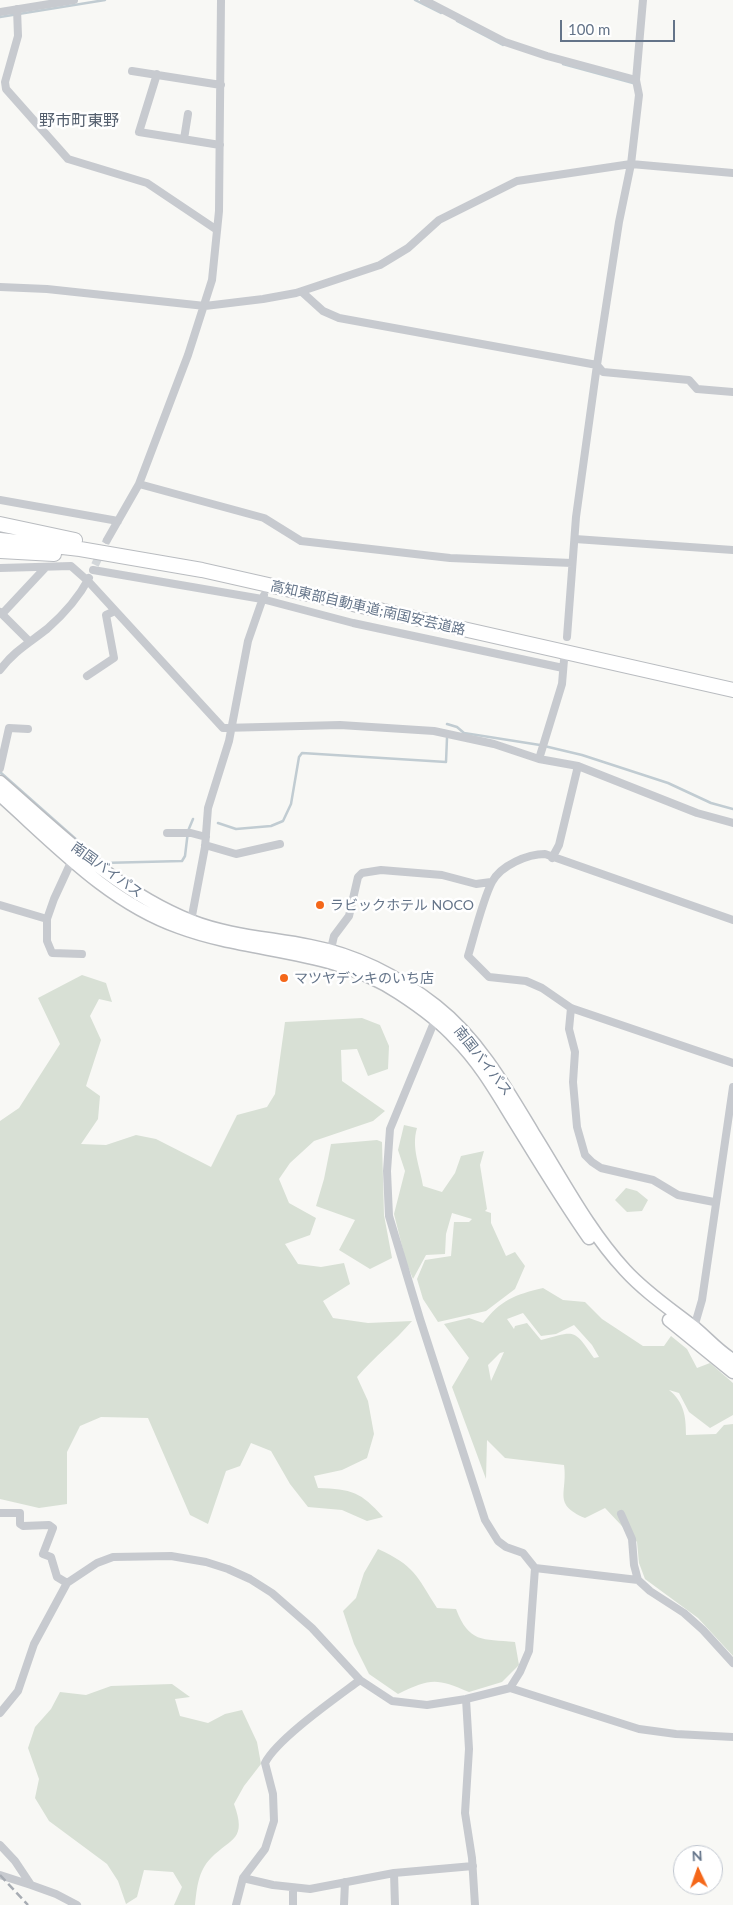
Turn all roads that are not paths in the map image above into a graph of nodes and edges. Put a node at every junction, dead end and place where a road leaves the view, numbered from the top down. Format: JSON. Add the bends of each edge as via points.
{"nodes":[{"id":1,"x":74,"y":0,"type":"edge"},
{"id":2,"x":220,"y":0,"type":"edge"},
{"id":3,"x":424,"y":0,"type":"edge"},
{"id":4,"x":643,"y":0,"type":"edge"},
{"id":5,"x":18,"y":9,"type":"junction"},
{"id":6,"x":0,"y":12,"type":"edge"},
{"id":7,"x":132,"y":71,"type":"dead end"},
{"id":8,"x":157,"y":74,"type":"junction"},
{"id":9,"x":636,"y":80,"type":"junction"},
{"id":10,"x":221,"y":85,"type":"junction"},
{"id":11,"x":188,"y":114,"type":"dead end"},
{"id":12,"x":184,"y":139,"type":"junction"},
{"id":13,"x":220,"y":145,"type":"junction"},
{"id":14,"x":631,"y":164,"type":"junction"},
{"id":15,"x":733,"y":173,"type":"edge"},
{"id":16,"x":217,"y":230,"type":"junction"},
{"id":17,"x":0,"y":287,"type":"edge"},
{"id":18,"x":302,"y":292,"type":"junction"},
{"id":19,"x":205,"y":306,"type":"junction"},
{"id":20,"x":597,"y":366,"type":"junction"},
{"id":21,"x":733,"y":392,"type":"edge"},
{"id":22,"x":139,"y":484,"type":"junction"},
{"id":23,"x":0,"y":500,"type":"edge"},
{"id":24,"x":118,"y":521,"type":"junction"},
{"id":25,"x":0,"y":524,"type":"edge"},
{"id":26,"x":575,"y":539,"type":"junction"},
{"id":27,"x":0,"y":540,"type":"edge"},
{"id":28,"x":107,"y":540,"type":"tunnel mouth"},
{"id":29,"x":733,"y":550,"type":"edge"},
{"id":30,"x":0,"y":551,"type":"edge"},
{"id":31,"x":135,"y":558,"type":"junction"},
{"id":32,"x":572,"y":563,"type":"junction"},
{"id":33,"x":0,"y":568,"type":"edge"},
{"id":34,"x":46,"y":568,"type":"junction"},
{"id":35,"x":202,"y":570,"type":"junction"},
{"id":36,"x":88,"y":581,"type":"junction"},
{"id":37,"x":263,"y":597,"type":"junction"},
{"id":38,"x":115,"y":611,"type":"junction"},
{"id":39,"x":1,"y":613,"type":"edge"},
{"id":40,"x":567,"y":637,"type":"dead end"},
{"id":41,"x":28,"y":641,"type":"junction"},
{"id":42,"x":0,"y":670,"type":"edge"},
{"id":43,"x":87,"y":676,"type":"dead end"},
{"id":44,"x":733,"y":690,"type":"edge"},
{"id":45,"x":231,"y":728,"type":"junction"},
{"id":46,"x":28,"y":729,"type":"dead end"},
{"id":47,"x":539,"y":759,"type":"junction"},
{"id":48,"x":578,"y":766,"type":"junction"},
{"id":49,"x":0,"y":768,"type":"edge"},
{"id":50,"x":0,"y":782,"type":"edge"},
{"id":51,"x":0,"y":795,"type":"edge"},
{"id":52,"x":733,"y":823,"type":"edge"},
{"id":53,"x":167,"y":833,"type":"dead end"},
{"id":54,"x":206,"y":841,"type":"junction"},
{"id":55,"x":280,"y":844,"type":"dead end"},
{"id":56,"x":552,"y":858,"type":"junction"},
{"id":57,"x":72,"y":860,"type":"junction"},
{"id":58,"x":492,"y":882,"type":"junction"},
{"id":59,"x":0,"y":905,"type":"edge"},
{"id":60,"x":47,"y":919,"type":"junction"},
{"id":61,"x":733,"y":920,"type":"edge"},
{"id":62,"x":191,"y":921,"type":"junction"},
{"id":63,"x":82,"y":954,"type":"dead end"},
{"id":64,"x":329,"y":955,"type":"junction"},
{"id":65,"x":571,"y":1008,"type":"junction"},
{"id":66,"x":435,"y":1020,"type":"junction"},
{"id":67,"x":733,"y":1063,"type":"edge"},
{"id":68,"x":733,"y":1087,"type":"edge"},
{"id":69,"x":730,"y":1126,"type":"edge"},
{"id":70,"x":714,"y":1202,"type":"junction"},
{"id":71,"x":692,"y":1332,"type":"junction"},
{"id":72,"x":732,"y":1367,"type":"edge"},
{"id":73,"x":0,"y":1513,"type":"edge"},
{"id":74,"x":622,"y":1514,"type":"dead end"},
{"id":75,"x":535,"y":1568,"type":"junction"},
{"id":76,"x":638,"y":1580,"type":"junction"},
{"id":77,"x":66,"y":1583,"type":"junction"},
{"id":78,"x":733,"y":1663,"type":"edge"},
{"id":79,"x":360,"y":1680,"type":"junction"},
{"id":80,"x":510,"y":1688,"type":"junction"},
{"id":81,"x":466,"y":1699,"type":"junction"},
{"id":82,"x":0,"y":1713,"type":"edge"},
{"id":83,"x":733,"y":1736,"type":"edge"},
{"id":84,"x":0,"y":1845,"type":"edge"},
{"id":85,"x":473,"y":1866,"type":"junction"},
{"id":86,"x":394,"y":1873,"type":"junction"},
{"id":87,"x":0,"y":1875,"type":"edge"},
{"id":88,"x":243,"y":1878,"type":"junction"},
{"id":89,"x":345,"y":1882,"type":"junction"},
{"id":90,"x":31,"y":1885,"type":"junction"},
{"id":91,"x":294,"y":1888,"type":"junction"},
{"id":92,"x":77,"y":1905,"type":"edge"},
{"id":93,"x":236,"y":1905,"type":"edge"},
{"id":94,"x":293,"y":1905,"type":"edge"},
{"id":95,"x":344,"y":1905,"type":"edge"},
{"id":96,"x":395,"y":1905,"type":"edge"},
{"id":97,"x":475,"y":1905,"type":"edge"}],
"edges":[{"from":1,"to":5,"type":"street"},
{"from":2,"to":10,"type":"street"},
{"from":3,"to":9,"type":"street","via":[[505,42]]},
{"from":4,"to":9,"type":"street"},
{"from":5,"to":6,"type":"street"},
{"from":5,"to":16,"type":"street","via":[[18,36],[4,82],[68,159],[147,184]]},
{"from":7,"to":8,"type":"street"},
{"from":8,"to":10,"type":"street"},
{"from":8,"to":12,"type":"street","via":[[139,132]]},
{"from":9,"to":14,"type":"street","via":[[639,96]]},
{"from":10,"to":13,"type":"street"},
{"from":11,"to":12,"type":"street"},
{"from":12,"to":13,"type":"street"},
{"from":13,"to":16,"type":"street"},
{"from":14,"to":15,"type":"street"},
{"from":14,"to":18,"type":"street","via":[[517,181],[439,220],[390,260]]},
{"from":14,"to":20,"type":"street","via":[[618,222]]},
{"from":16,"to":19,"type":"street","via":[[212,280]]},
{"from":17,"to":19,"type":"street"},
{"from":18,"to":19,"type":"street"},
{"from":18,"to":20,"type":"street","via":[[323,311],[339,318]]},
{"from":19,"to":22,"type":"street"},
{"from":20,"to":21,"type":"street","via":[[603,372],[689,380],[696,389]]},
{"from":20,"to":26,"type":"street"},
{"from":22,"to":24,"type":"street"},
{"from":22,"to":32,"type":"street","via":[[264,518],[301,541],[450,558]]},
{"from":23,"to":24,"type":"street"},
{"from":24,"to":28,"type":"street"},
{"from":25,"to":35,"type":"highway"},
{"from":26,"to":29,"type":"street"},
{"from":26,"to":32,"type":"street"},
{"from":27,"to":31,"type":"highway","name":"高知東部自動車道;南国安芸道路"},
{"from":30,"to":31,"type":"highway"},
{"from":31,"to":35,"type":"highway","name":"高知東部自動車道;南国安芸道路"},
{"from":32,"to":40,"type":"street"},
{"from":33,"to":34,"type":"street"},
{"from":34,"to":36,"type":"street","via":[[71,566]]},
{"from":34,"to":39,"type":"street"},
{"from":35,"to":44,"type":"highway","name":"高知東部自動車道;南国安芸道路"},
{"from":36,"to":37,"type":"street","via":[[94,567]]},
{"from":36,"to":38,"type":"street"},
{"from":36,"to":41,"type":"street","via":[[56,620]]},
{"from":37,"to":45,"type":"street","via":[[248,641]]},
{"from":37,"to":47,"type":"street","via":[[353,623],[563,664],[562,684]]},
{"from":38,"to":43,"type":"street","via":[[106,616],[114,658]]},
{"from":38,"to":45,"type":"street","via":[[223,728]]},
{"from":39,"to":41,"type":"street"},
{"from":41,"to":42,"type":"street"},
{"from":45,"to":47,"type":"street","via":[[340,725],[434,731],[494,744]]},
{"from":45,"to":54,"type":"street","via":[[208,808]]},
{"from":46,"to":49,"type":"street","via":[[9,728]]},
{"from":47,"to":48,"type":"street"},
{"from":48,"to":52,"type":"street","via":[[698,813]]},
{"from":48,"to":56,"type":"street","via":[[559,845]]},
{"from":50,"to":62,"type":"highway","name":"南国バイパス","via":[[84,857],[128,890]]},
{"from":51,"to":57,"type":"highway","name":"南国バイパス"},
{"from":53,"to":54,"type":"street","via":[[191,833]]},
{"from":54,"to":55,"type":"street","via":[[236,854]]},
{"from":54,"to":62,"type":"street"},
{"from":56,"to":58,"type":"street","via":[[546,854],[524,857]]},
{"from":56,"to":61,"type":"street"},
{"from":57,"to":60,"type":"street"},
{"from":57,"to":64,"type":"highway","name":"南国バイパス","via":[[126,901],[179,927],[229,942]]},
{"from":58,"to":64,"type":"street","via":[[476,884],[442,875],[381,870],[362,873],[358,877],[348,919],[334,936]]},
{"from":58,"to":65,"type":"street","via":[[468,956],[489,977],[526,981]]},
{"from":59,"to":60,"type":"street"},
{"from":60,"to":63,"type":"street","via":[[47,941],[52,953]]},
{"from":62,"to":64,"type":"highway","name":"南国バイパス"},
{"from":64,"to":66,"type":"highway","name":"南国バイパス","via":[[381,981]]},
{"from":64,"to":71,"type":"highway","name":"南国バイパス","via":[[358,959],[409,987],[437,1007],[468,1036],[505,1086],[600,1238],[625,1270]]},
{"from":65,"to":67,"type":"street"},
{"from":65,"to":70,"type":"street","via":[[569,1029],[575,1052],[576,1127],[585,1155],[601,1168],[653,1180],[678,1194]]},
{"from":66,"to":71,"type":"highway","name":"南国バイパス","via":[[456,1038],[484,1072],[557,1192],[598,1250],[637,1292]]},
{"from":66,"to":75,"type":"street","via":[[390,1129],[387,1171],[391,1226],[485,1520],[498,1541],[523,1553]]},
{"from":68,"to":69,"type":"street"},
{"from":69,"to":70,"type":"street"},
{"from":70,"to":71,"type":"street","via":[[702,1300]]},
{"from":71,"to":72,"type":"highway","name":"南国バイパス"},
{"from":73,"to":77,"type":"street","via":[[20,1513],[23,1526],[49,1525],[53,1528],[44,1554],[51,1557],[57,1577]]},
{"from":74,"to":76,"type":"street","via":[[632,1539]]},
{"from":75,"to":76,"type":"street"},
{"from":75,"to":80,"type":"street","via":[[529,1651]]},
{"from":76,"to":78,"type":"street","via":[[684,1613]]},
{"from":77,"to":79,"type":"street","via":[[113,1557],[171,1556],[206,1562],[250,1579],[272,1593],[312,1628]]},
{"from":77,"to":82,"type":"street","via":[[34,1644],[18,1691]]},
{"from":79,"to":81,"type":"street","via":[[392,1701],[426,1705]]},
{"from":79,"to":88,"type":"street","via":[[268,1757],[265,1763],[273,1794],[274,1821],[265,1849]]},
{"from":80,"to":81,"type":"street"},
{"from":80,"to":83,"type":"street","via":[[639,1729]]},
{"from":81,"to":85,"type":"street","via":[[469,1750],[466,1813]]},
{"from":84,"to":90,"type":"street","via":[[16,1861]]},
{"from":85,"to":86,"type":"street"},
{"from":85,"to":97,"type":"street"},
{"from":86,"to":89,"type":"street"},
{"from":86,"to":96,"type":"street"},
{"from":87,"to":90,"type":"street"},
{"from":88,"to":91,"type":"street"},
{"from":88,"to":93,"type":"street"},
{"from":89,"to":91,"type":"street","via":[[310,1889]]},
{"from":89,"to":95,"type":"street"},
{"from":90,"to":92,"type":"street"},
{"from":91,"to":94,"type":"street"}]}
